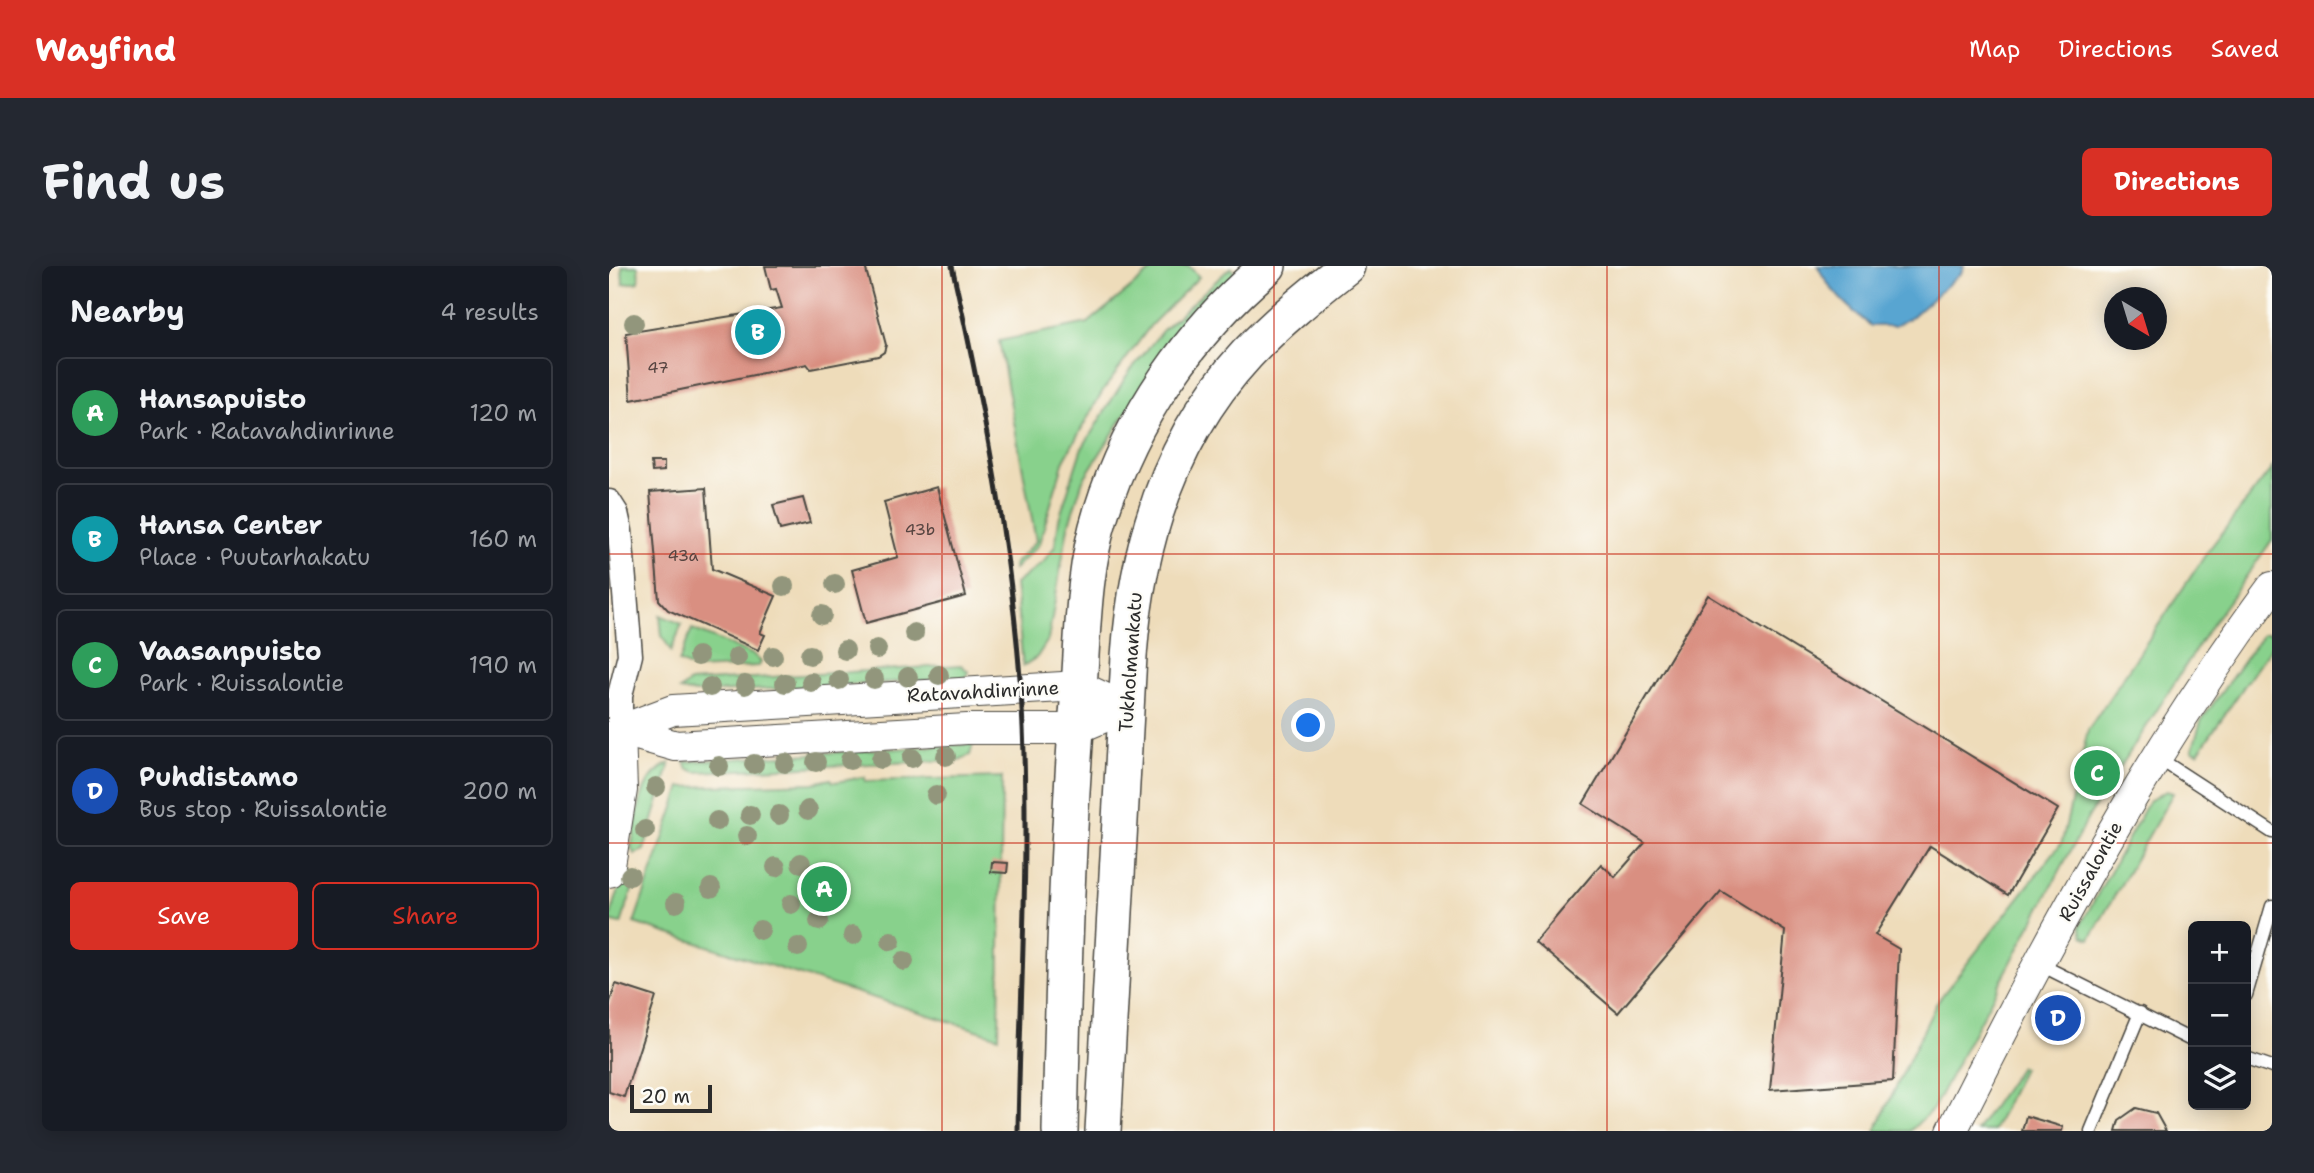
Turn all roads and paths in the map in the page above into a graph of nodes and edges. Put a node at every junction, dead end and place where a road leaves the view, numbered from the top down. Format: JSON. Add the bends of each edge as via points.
{"nodes":[{"id":1,"x":1268,"y":266,"type":"edge"},
{"id":2,"x":1347,"y":266,"type":"edge"},
{"id":3,"x":609,"y":502,"type":"edge"},
{"id":4,"x":2267,"y":604,"type":"edge"},
{"id":5,"x":618,"y":617,"type":"edge"},
{"id":6,"x":614,"y":685,"type":"edge"},
{"id":7,"x":1079,"y":686,"type":"junction"},
{"id":8,"x":1126,"y":708,"type":"junction"},
{"id":9,"x":1076,"y":729,"type":"junction"},
{"id":10,"x":620,"y":730,"type":"junction"},
{"id":11,"x":2158,"y":758,"type":"junction"},
{"id":12,"x":2272,"y":832,"type":"edge"},
{"id":13,"x":609,"y":872,"type":"edge"},
{"id":14,"x":2272,"y":906,"type":"edge"},
{"id":15,"x":2039,"y":964,"type":"junction"},
{"id":16,"x":2249,"y":984,"type":"edge"},
{"id":17,"x":2140,"y":1013,"type":"junction"},
{"id":18,"x":2188,"y":1038,"type":"edge"},
{"id":19,"x":2251,"y":1061,"type":"edge"},
{"id":20,"x":2272,"y":1067,"type":"edge"},
{"id":21,"x":1060,"y":1131,"type":"edge"},
{"id":22,"x":1103,"y":1131,"type":"edge"},
{"id":23,"x":1952,"y":1131,"type":"edge"},
{"id":24,"x":2091,"y":1131,"type":"edge"}],
"edges":[{"from":1,"to":7,"type":"main road","via":[[1196,338],[1161,386],[1126,450],[1095,535]]},
{"from":2,"to":8,"type":"main road","name":"Tukholmankatu","via":[[1269,332],[1229,374],[1190,433],[1151,522],[1137,580]]},
{"from":3,"to":5,"type":"street","via":[[619,531]]},
{"from":4,"to":11,"type":"street","name":"Ruissalontie"},
{"from":5,"to":6,"type":"street","via":[[630,655]]},
{"from":6,"to":10,"type":"street"},
{"from":7,"to":8,"type":"street","name":"Ratavahdinrinne"},
{"from":7,"to":9,"type":"main road"},
{"from":7,"to":10,"type":"street","name":"Ratavahdinrinne","via":[[673,710]]},
{"from":8,"to":9,"type":"street","name":"Ratavahdinrinne"},
{"from":8,"to":22,"type":"main road","name":"Tukholmankatu"},
{"from":9,"to":10,"type":"street","name":"Ratavahdinrinne","via":[[967,729],[676,746]]},
{"from":9,"to":21,"type":"main road"},
{"from":10,"to":13,"type":"street","via":[[622,790]]},
{"from":11,"to":12,"type":"lane"},
{"from":11,"to":15,"type":"street","name":"Ruissalontie","via":[[2120,816]]},
{"from":14,"to":16,"type":"lane"},
{"from":15,"to":17,"type":"lane"},
{"from":15,"to":23,"type":"street","name":"Ruissalontie"},
{"from":17,"to":18,"type":"lane"},
{"from":17,"to":24,"type":"lane"},
{"from":19,"to":20,"type":"lane"}]}
